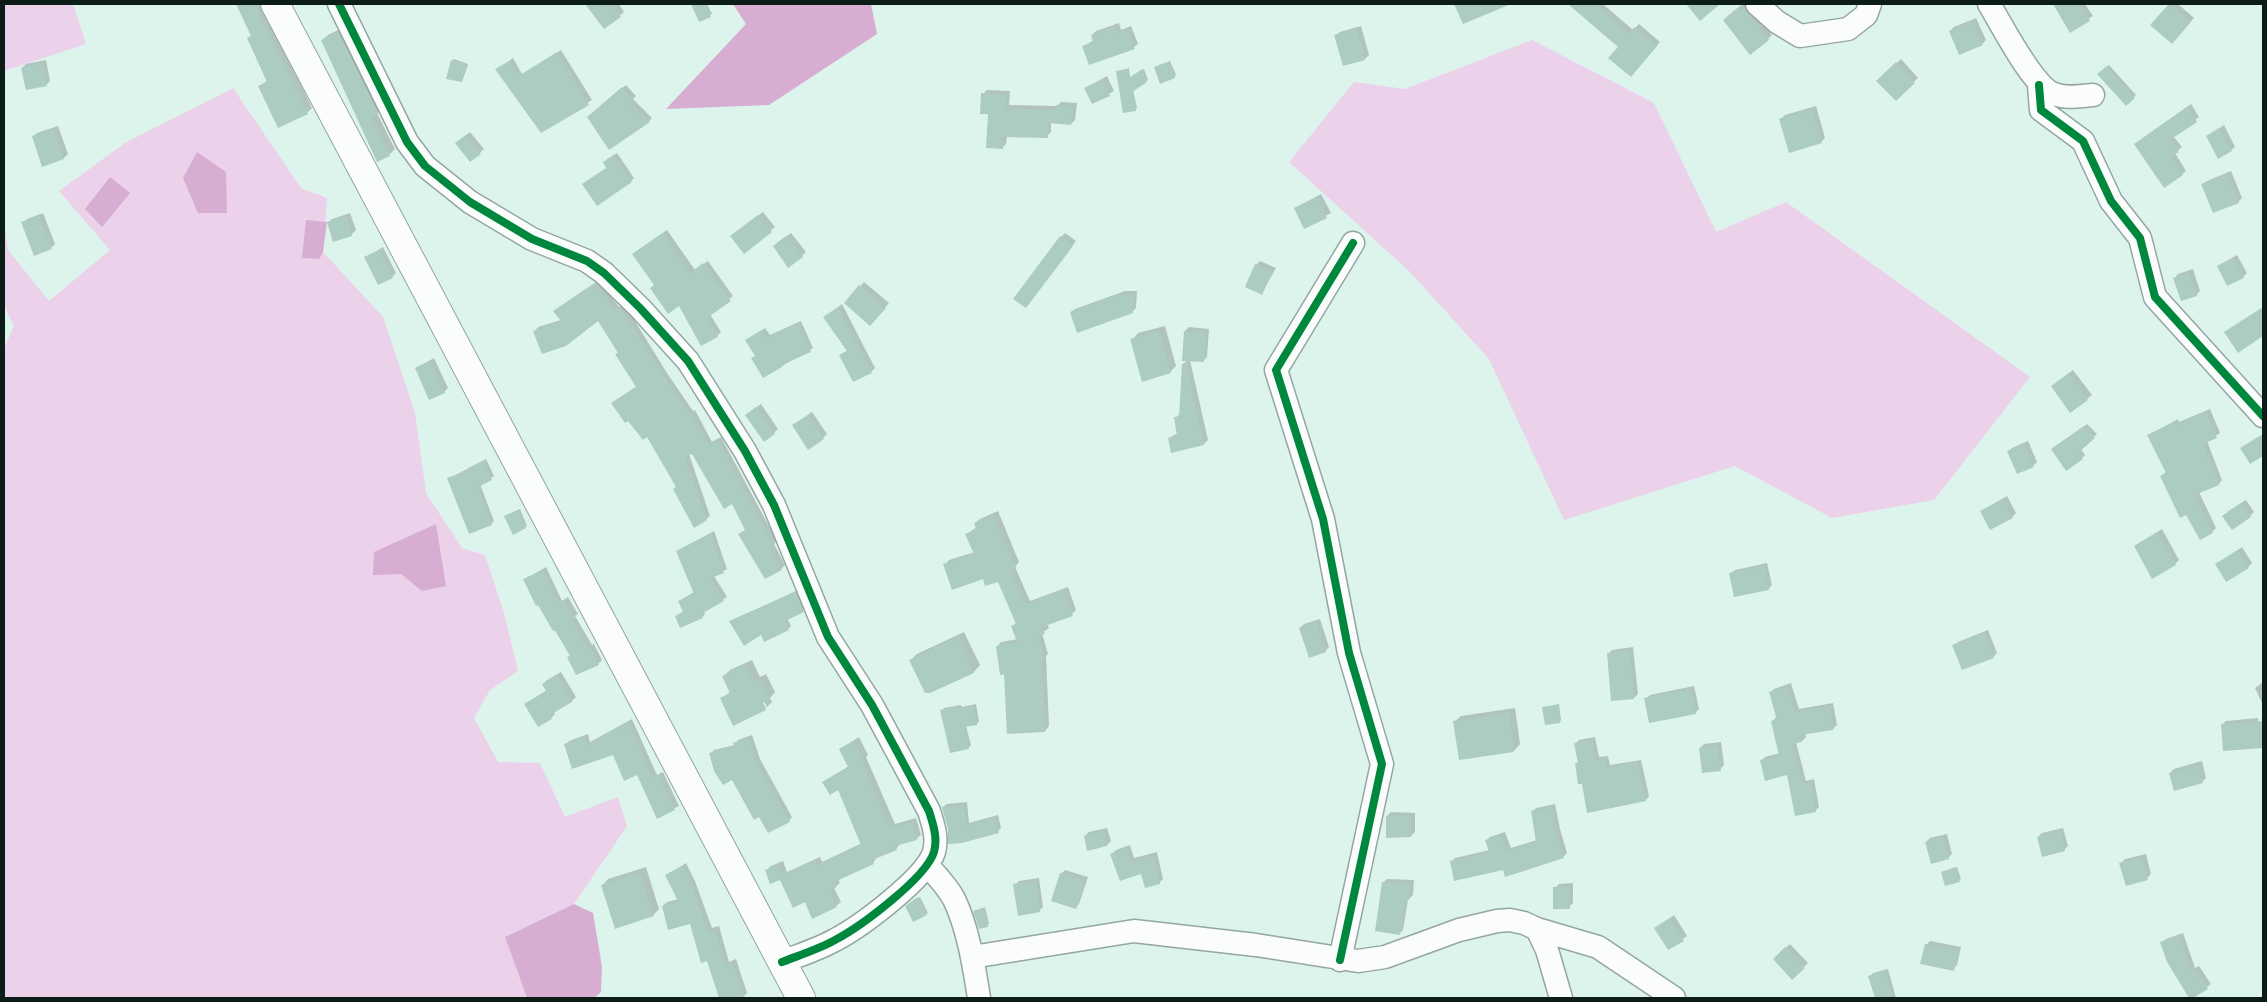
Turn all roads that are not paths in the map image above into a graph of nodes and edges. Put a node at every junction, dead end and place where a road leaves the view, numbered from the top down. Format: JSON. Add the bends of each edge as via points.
{"nodes":[{"id":1,"x":275,"y":4,"type":"edge"},
{"id":2,"x":339,"y":4,"type":"edge"},
{"id":3,"x":1757,"y":4,"type":"edge"},
{"id":4,"x":1870,"y":4,"type":"edge"},
{"id":5,"x":1989,"y":4,"type":"edge"},
{"id":6,"x":2039,"y":85,"type":"junction"},
{"id":7,"x":2093,"y":95,"type":"dead end"},
{"id":8,"x":1353,"y":243,"type":"dead end"},
{"id":9,"x":2263,"y":416,"type":"edge"},
{"id":10,"x":927,"y":865,"type":"junction"},
{"id":11,"x":1537,"y":929,"type":"junction"},
{"id":12,"x":972,"y":957,"type":"junction"},
{"id":13,"x":1340,"y":960,"type":"junction"},
{"id":14,"x":782,"y":962,"type":"junction"},
{"id":15,"x":801,"y":998,"type":"edge"},
{"id":16,"x":979,"y":998,"type":"edge"},
{"id":17,"x":1561,"y":998,"type":"edge"},
{"id":18,"x":1674,"y":998,"type":"edge"}],
"edges":[{"from":1,"to":14,"type":"highway"},
{"from":2,"to":10,"type":"street","via":[[407,142],[425,166],[470,202],[532,239],[586,261],[604,273],[688,361],[758,474],[828,637],[872,705],[929,810],[935,842],[934,853]]},
{"from":3,"to":4,"type":"street","via":[[1800,36],[1848,29],[1866,15]]},
{"from":5,"to":6,"type":"street"},
{"from":6,"to":7,"type":"street","via":[[2068,98]]},
{"from":6,"to":9,"type":"street","via":[[2041,110],[2083,141],[2111,201],[2140,238],[2155,297]]},
{"from":8,"to":13,"type":"street","via":[[1276,370],[1324,519],[1349,653],[1382,764]]},
{"from":10,"to":12,"type":"street","via":[[954,900]]},
{"from":10,"to":14,"type":"street","via":[[900,892],[836,939]]},
{"from":11,"to":13,"type":"street","via":[[1524,923],[1497,921],[1458,930],[1385,957]]},
{"from":11,"to":17,"type":"street","via":[[1548,950]]},
{"from":11,"to":18,"type":"street","via":[[1598,947]]},
{"from":12,"to":13,"type":"street","via":[[1134,931],[1256,945]]},
{"from":12,"to":16,"type":"street"},
{"from":14,"to":15,"type":"highway"}]}
